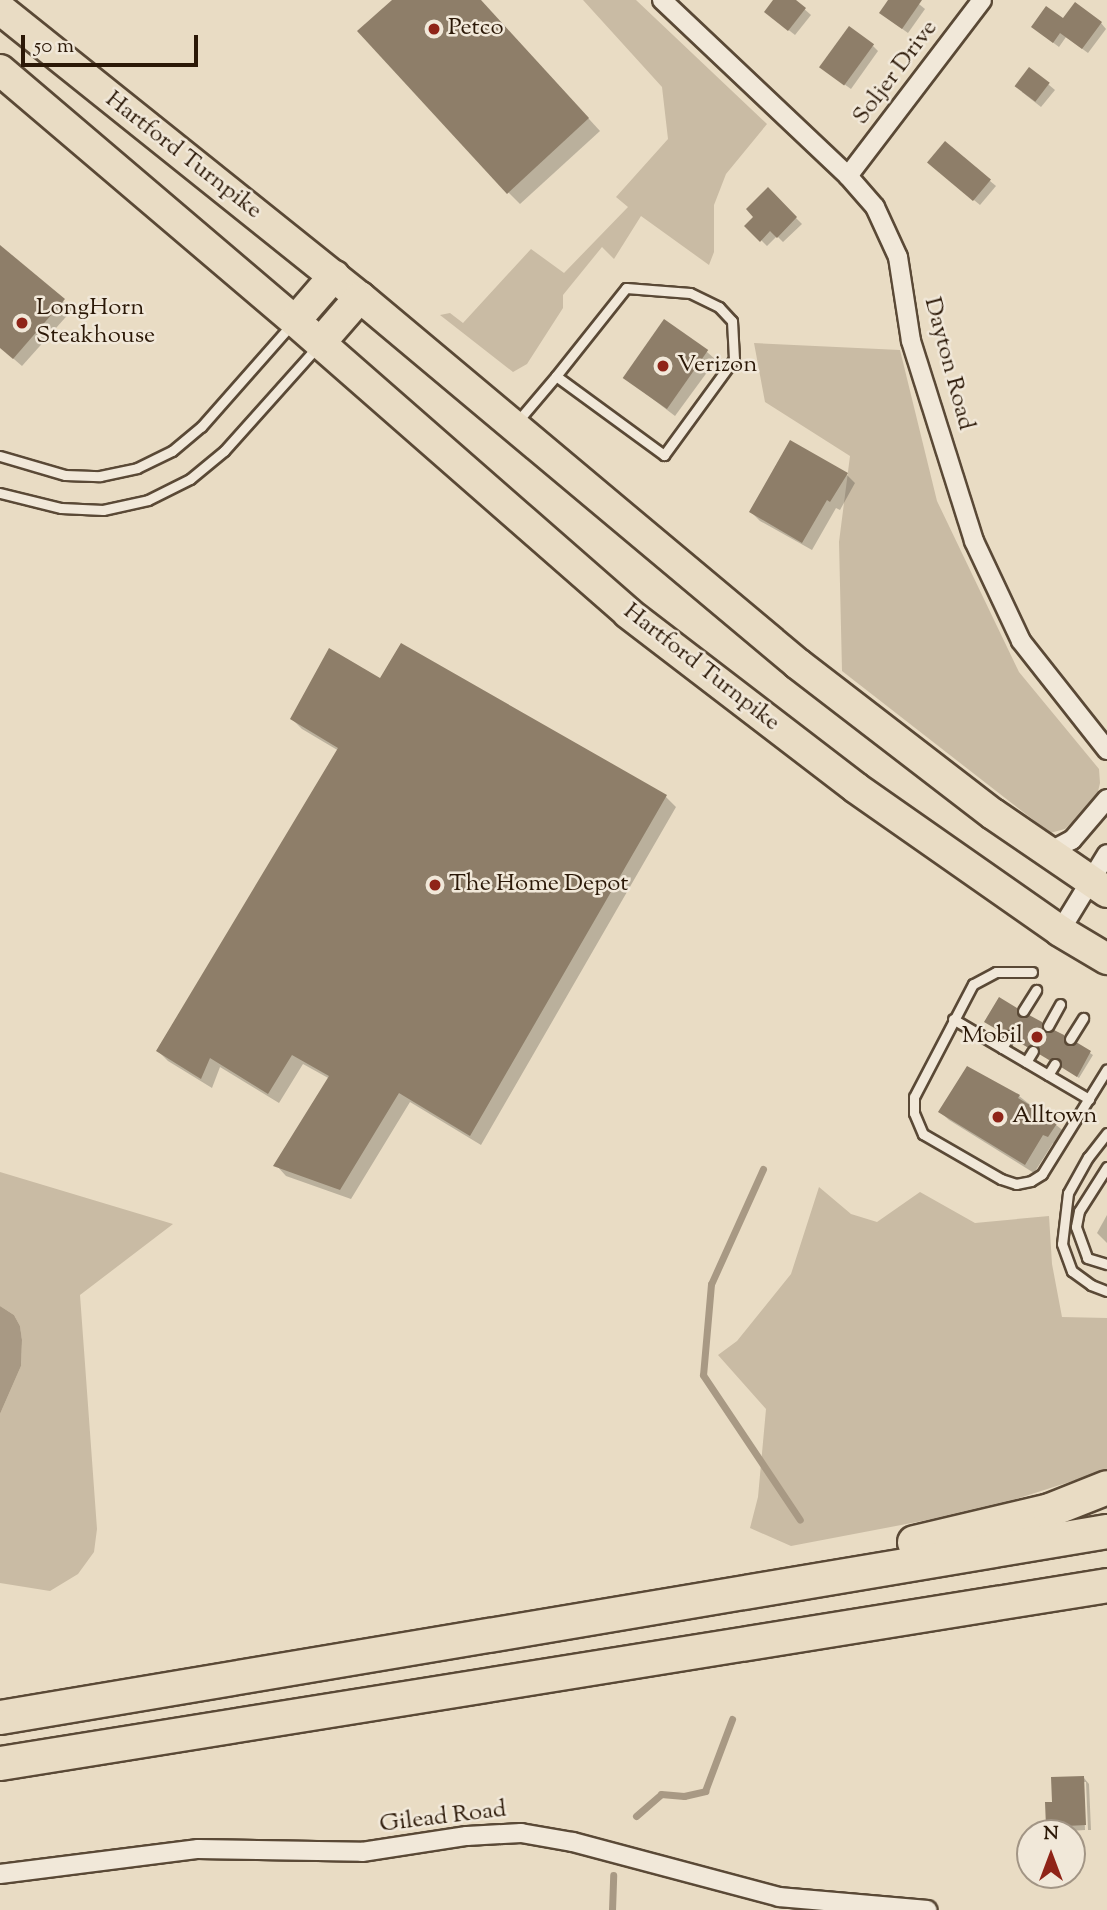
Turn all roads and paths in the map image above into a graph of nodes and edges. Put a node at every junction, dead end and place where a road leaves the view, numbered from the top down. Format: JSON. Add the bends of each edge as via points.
{"nodes":[{"id":1,"x":662,"y":0,"type":"edge"},
{"id":2,"x":982,"y":0,"type":"edge"},
{"id":3,"x":0,"y":9,"type":"edge"},
{"id":4,"x":0,"y":70,"type":"edge"},
{"id":5,"x":848,"y":176,"type":"junction"},
{"id":6,"x":334,"y":276,"type":"junction"},
{"id":7,"x":360,"y":297,"type":"junction"},
{"id":8,"x":295,"y":321,"type":"junction"},
{"id":9,"x":320,"y":343,"type":"junction"},
{"id":10,"x":556,"y":376,"type":"junction"},
{"id":11,"x":514,"y":426,"type":"junction"},
{"id":12,"x":0,"y":456,"type":"edge"},
{"id":13,"x":0,"y":493,"type":"edge"},
{"id":14,"x":1107,"y":750,"type":"edge"},
{"id":15,"x":1107,"y":799,"type":"edge"},
{"id":16,"x":1049,"y":852,"type":"junction"},
{"id":17,"x":1107,"y":854,"type":"edge"},
{"id":18,"x":1099,"y":886,"type":"edge"},
{"id":19,"x":1060,"y":931,"type":"junction"},
{"id":20,"x":1107,"y":959,"type":"edge"},
{"id":21,"x":1032,"y":972,"type":"dead end"},
{"id":22,"x":1036,"y":990,"type":"dead end"},
{"id":23,"x":1060,"y":1004,"type":"dead end"},
{"id":24,"x":1023,"y":1011,"type":"dead end"},
{"id":25,"x":1083,"y":1018,"type":"dead end"},
{"id":26,"x":953,"y":1019,"type":"junction"},
{"id":27,"x":1048,"y":1026,"type":"dead end"},
{"id":28,"x":1009,"y":1037,"type":"dead end"},
{"id":29,"x":1070,"y":1039,"type":"dead end"},
{"id":30,"x":1002,"y":1048,"type":"junction"},
{"id":31,"x":1033,"y":1051,"type":"dead end"},
{"id":32,"x":1026,"y":1062,"type":"junction"},
{"id":33,"x":1055,"y":1064,"type":"dead end"},
{"id":34,"x":1107,"y":1069,"type":"edge"},
{"id":35,"x":1048,"y":1075,"type":"junction"},
{"id":36,"x":1089,"y":1099,"type":"junction"},
{"id":37,"x":1107,"y":1133,"type":"edge"},
{"id":38,"x":1107,"y":1167,"type":"edge"},
{"id":39,"x":1107,"y":1264,"type":"edge"},
{"id":40,"x":1107,"y":1290,"type":"edge"},
{"id":41,"x":1107,"y":1487,"type":"edge"},
{"id":42,"x":1107,"y":1531,"type":"edge"},
{"id":43,"x":1107,"y":1585,"type":"edge"},
{"id":44,"x":1107,"y":1599,"type":"edge"},
{"id":45,"x":938,"y":1613,"type":"junction"},
{"id":46,"x":561,"y":1624,"type":"junction"},
{"id":47,"x":0,"y":1717,"type":"edge"},
{"id":48,"x":0,"y":1763,"type":"edge"},
{"id":49,"x":0,"y":1874,"type":"edge"},
{"id":50,"x":927,"y":1910,"type":"edge"}],
"edges":[{"from":1,"to":5,"type":"street","name":"Dayton Road"},
{"from":2,"to":5,"type":"street","name":"Soljer Drive"},
{"from":3,"to":6,"type":"highway","name":"Hartford Turnpike"},
{"from":4,"to":8,"type":"highway","name":"Hartford Turnpike"},
{"from":5,"to":14,"type":"street","name":"Dayton Road","via":[[875,207],[898,257],[911,341],[974,541],[1021,641]]},
{"from":6,"to":7,"type":"highway","name":"Hartford Turnpike"},
{"from":6,"to":8,"type":"highway"},
{"from":7,"to":9,"type":"highway"},
{"from":7,"to":11,"type":"highway","name":"Hartford Turnpike"},
{"from":8,"to":9,"type":"highway","name":"Hartford Turnpike"},
{"from":8,"to":12,"type":"lane","via":[[201,427],[172,451],[137,468],[100,476],[65,475]]},
{"from":9,"to":13,"type":"lane","via":[[224,452],[191,479],[148,500],[103,510],[61,508]]},
{"from":9,"to":19,"type":"highway","name":"Hartford Turnpike","via":[[628,613],[856,788]]},
{"from":10,"to":10,"type":"lane","via":[[626,288],[690,293],[719,307],[732,321],[734,359],[664,455]]},
{"from":10,"to":11,"type":"lane"},
{"from":11,"to":16,"type":"highway","name":"Hartford Turnpike","via":[[798,664]]},
{"from":15,"to":16,"type":"street","via":[[1072,840]]},
{"from":16,"to":18,"type":"highway","name":"Hartford Turnpike"},
{"from":17,"to":18,"type":"street"},
{"from":18,"to":19,"type":"street"},
{"from":19,"to":20,"type":"highway","name":"Hartford Turnpike"},
{"from":21,"to":26,"type":"lane","via":[[983,976],[973,984]]},
{"from":22,"to":24,"type":"lane"},
{"from":23,"to":27,"type":"lane"},
{"from":25,"to":29,"type":"lane"},
{"from":26,"to":30,"type":"lane"},
{"from":26,"to":36,"type":"lane","via":[[914,1097],[914,1114],[923,1134],[1002,1180],[1016,1184],[1031,1181],[1042,1174]]},
{"from":28,"to":30,"type":"lane"},
{"from":30,"to":32,"type":"lane"},
{"from":31,"to":32,"type":"lane"},
{"from":32,"to":35,"type":"lane"},
{"from":33,"to":35,"type":"lane"},
{"from":34,"to":36,"type":"lane"},
{"from":35,"to":36,"type":"lane"},
{"from":37,"to":40,"type":"lane","via":[[1068,1193],[1062,1244],[1072,1271]]},
{"from":38,"to":39,"type":"lane","via":[[1079,1210],[1076,1227],[1087,1258]]},
{"from":41,"to":46,"type":"highway","via":[[1049,1510],[951,1534],[758,1569]]},
{"from":42,"to":46,"type":"highway"},
{"from":43,"to":45,"type":"highway"},
{"from":44,"to":45,"type":"highway"},
{"from":45,"to":48,"type":"highway"},
{"from":46,"to":47,"type":"highway"},
{"from":49,"to":50,"type":"street","name":"Gilead Road","via":[[198,1849],[362,1852],[521,1833],[573,1842],[779,1897]]}]}
